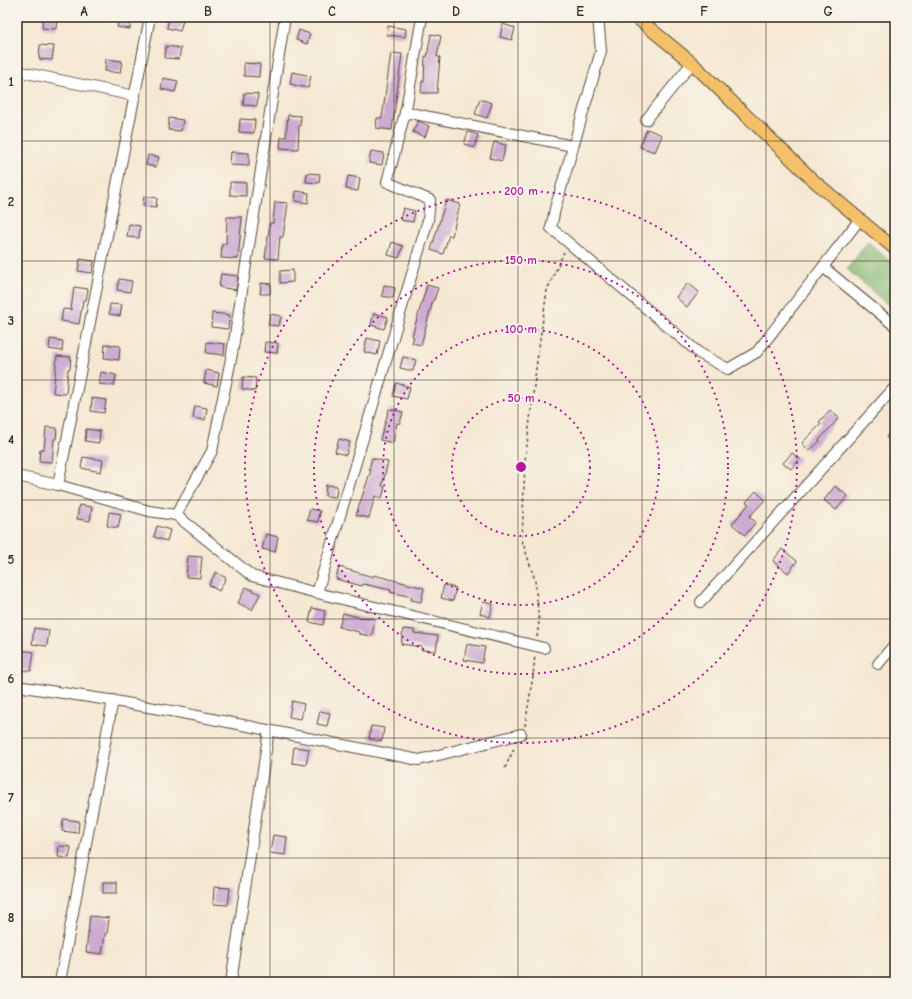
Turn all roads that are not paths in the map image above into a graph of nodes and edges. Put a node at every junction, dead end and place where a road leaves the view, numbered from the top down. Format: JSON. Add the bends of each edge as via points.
{"nodes":[{"id":1,"x":150,"y":17,"type":"edge"},
{"id":2,"x":285,"y":17,"type":"edge"},
{"id":3,"x":422,"y":17,"type":"edge"},
{"id":4,"x":598,"y":17,"type":"edge"},
{"id":5,"x":636,"y":17,"type":"edge"},
{"id":6,"x":692,"y":63,"type":"junction"},
{"id":7,"x":17,"y":71,"type":"edge"},
{"id":8,"x":135,"y":96,"type":"junction"},
{"id":9,"x":405,"y":112,"type":"junction"},
{"id":10,"x":646,"y":120,"type":"dead end"},
{"id":11,"x":573,"y":146,"type":"junction"},
{"id":12,"x":860,"y":219,"type":"junction"},
{"id":13,"x":895,"y":249,"type":"edge"},
{"id":14,"x":823,"y":267,"type":"junction"},
{"id":15,"x":895,"y":326,"type":"edge"},
{"id":16,"x":895,"y":387,"type":"edge"},
{"id":17,"x":17,"y":476,"type":"edge"},
{"id":18,"x":58,"y":485,"type":"junction"},
{"id":19,"x":176,"y":515,"type":"junction"},
{"id":20,"x":317,"y":593,"type":"junction"},
{"id":21,"x":701,"y":602,"type":"dead end"},
{"id":22,"x":895,"y":644,"type":"edge"},
{"id":23,"x":540,"y":647,"type":"road end"},
{"id":24,"x":878,"y":664,"type":"dead end"},
{"id":25,"x":17,"y":686,"type":"edge"},
{"id":26,"x":113,"y":700,"type":"junction"},
{"id":27,"x":269,"y":730,"type":"junction"},
{"id":28,"x":521,"y":734,"type":"road end"},
{"id":29,"x":60,"y":982,"type":"edge"},
{"id":30,"x":231,"y":982,"type":"edge"}],
"edges":[{"from":1,"to":8,"type":"street"},
{"from":2,"to":19,"type":"street","via":[[232,354],[212,451]]},
{"from":3,"to":9,"type":"street"},
{"from":4,"to":11,"type":"street","via":[[601,51]]},
{"from":5,"to":6,"type":"main road"},
{"from":6,"to":10,"type":"street"},
{"from":6,"to":12,"type":"main road","via":[[812,180]]},
{"from":7,"to":8,"type":"street"},
{"from":8,"to":18,"type":"street"},
{"from":9,"to":11,"type":"street"},
{"from":9,"to":20,"type":"street","via":[[387,182],[430,200],[428,220]]},
{"from":11,"to":14,"type":"street","via":[[551,228],[700,354],[728,369],[757,352]]},
{"from":12,"to":13,"type":"main road"},
{"from":12,"to":14,"type":"street"},
{"from":14,"to":15,"type":"street"},
{"from":16,"to":21,"type":"street"},
{"from":17,"to":18,"type":"street"},
{"from":18,"to":19,"type":"street","via":[[149,511]]},
{"from":19,"to":20,"type":"street","via":[[252,576]]},
{"from":20,"to":23,"type":"street"},
{"from":22,"to":24,"type":"street"},
{"from":25,"to":26,"type":"street"},
{"from":26,"to":27,"type":"street"},
{"from":26,"to":29,"type":"street"},
{"from":27,"to":28,"type":"street","via":[[419,760]]},
{"from":27,"to":30,"type":"street"}]}
